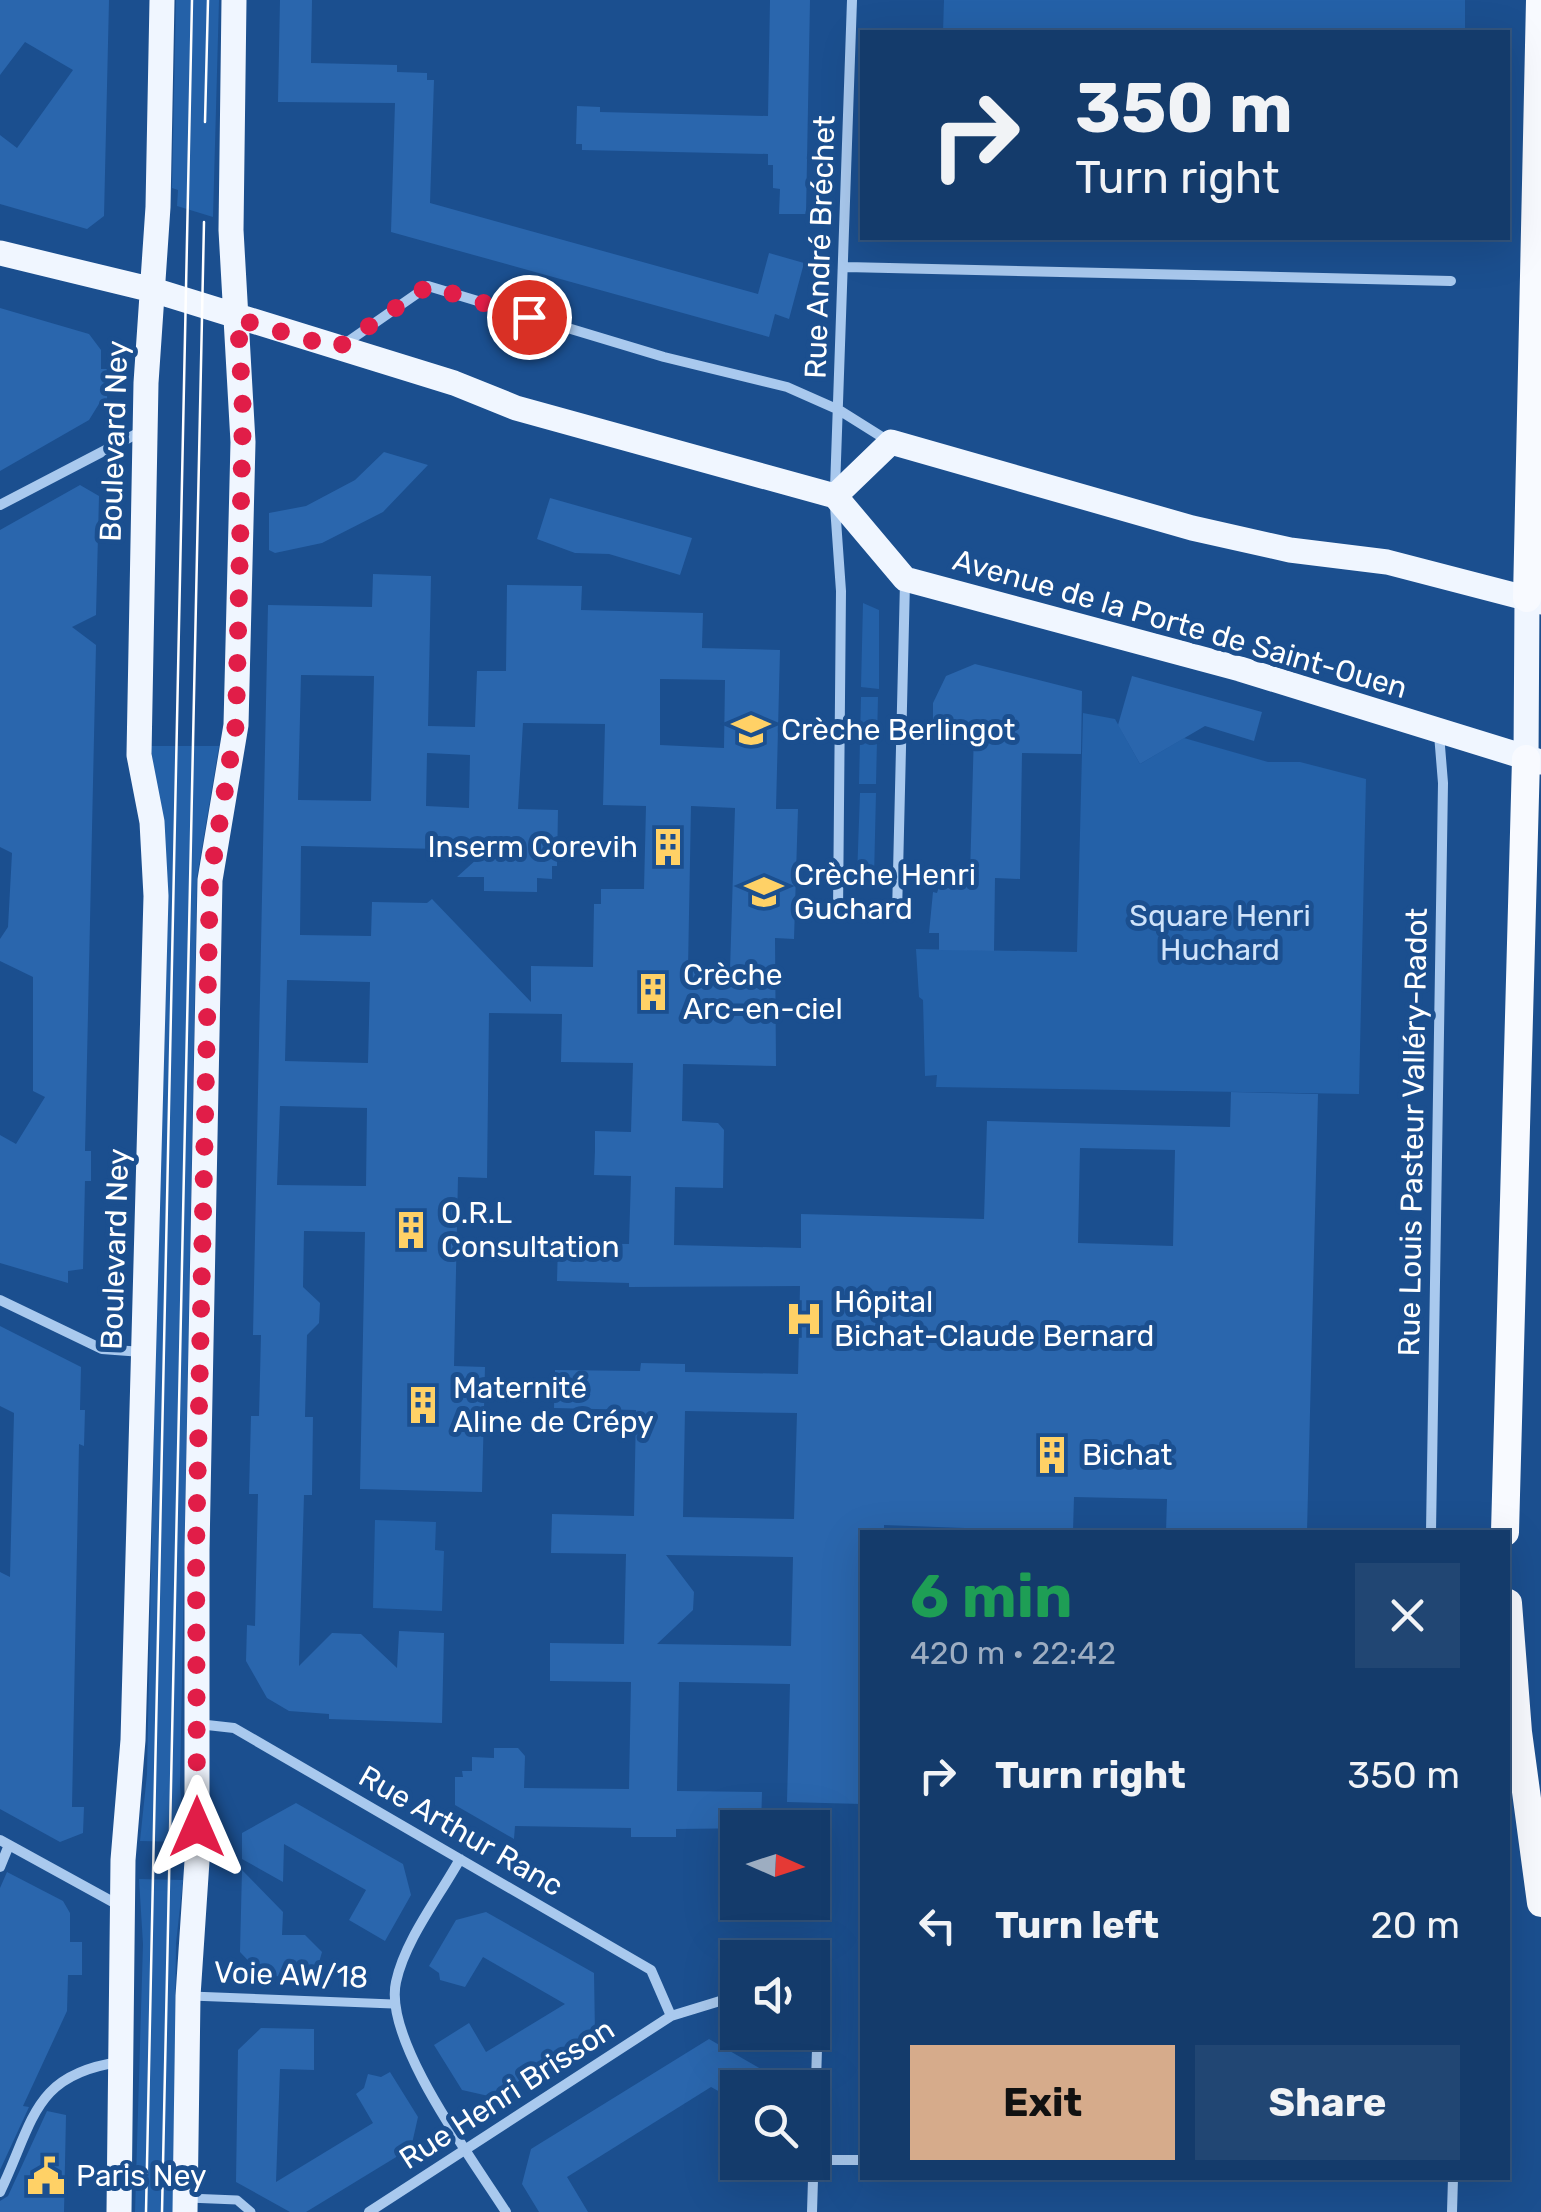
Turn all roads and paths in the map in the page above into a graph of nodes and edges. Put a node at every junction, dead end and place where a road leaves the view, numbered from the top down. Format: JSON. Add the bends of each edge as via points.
{"nodes":[{"id":1,"x":162,"y":0,"type":"edge"},
{"id":2,"x":234,"y":0,"type":"edge"},
{"id":3,"x":852,"y":0,"type":"edge"},
{"id":4,"x":1540,"y":0,"type":"edge"},
{"id":5,"x":0,"y":253,"type":"edge"},
{"id":6,"x":846,"y":267,"type":"junction"},
{"id":7,"x":1452,"y":280,"type":"dead end"},
{"id":8,"x":153,"y":290,"type":"junction"},
{"id":9,"x":238,"y":319,"type":"junction"},
{"id":10,"x":337,"y":348,"type":"junction"},
{"id":11,"x":839,"y":410,"type":"junction"},
{"id":12,"x":144,"y":429,"type":"junction"},
{"id":13,"x":891,"y":442,"type":"junction"},
{"id":14,"x":835,"y":496,"type":"junction"},
{"id":15,"x":0,"y":505,"type":"edge"},
{"id":16,"x":905,"y":579,"type":"junction"},
{"id":17,"x":1534,"y":600,"type":"edge"},
{"id":18,"x":1439,"y":732,"type":"junction"},
{"id":19,"x":1534,"y":761,"type":"edge"},
{"id":20,"x":0,"y":1300,"type":"edge"},
{"id":21,"x":144,"y":1352,"type":"junction"},
{"id":22,"x":1431,"y":1530,"type":"edge"},
{"id":23,"x":1505,"y":1530,"type":"edge"},
{"id":24,"x":1510,"y":1629,"type":"edge"},
{"id":25,"x":197,"y":1724,"type":"junction"},
{"id":26,"x":4,"y":1843,"type":"edge"},
{"id":27,"x":460,"y":1860,"type":"junction"},
{"id":28,"x":0,"y":1867,"type":"edge"},
{"id":29,"x":1541,"y":1903,"type":"edge"},
{"id":30,"x":125,"y":1909,"type":"junction"},
{"id":31,"x":188,"y":1996,"type":"junction"},
{"id":32,"x":720,"y":2000,"type":"edge"},
{"id":33,"x":393,"y":2004,"type":"junction"},
{"id":34,"x":670,"y":2016,"type":"junction"},
{"id":35,"x":122,"y":2062,"type":"junction"},
{"id":36,"x":467,"y":2150,"type":"junction"},
{"id":37,"x":830,"y":2160,"type":"edge"},
{"id":38,"x":860,"y":2160,"type":"edge"},
{"id":39,"x":813,"y":2180,"type":"edge"},
{"id":40,"x":1453,"y":2180,"type":"edge"},
{"id":41,"x":0,"y":2192,"type":"edge"},
{"id":42,"x":185,"y":2205,"type":"edge"},
{"id":43,"x":118,"y":2212,"type":"edge"},
{"id":44,"x":251,"y":2212,"type":"edge"},
{"id":45,"x":369,"y":2212,"type":"edge"},
{"id":46,"x":506,"y":2212,"type":"edge"},
{"id":47,"x":812,"y":2212,"type":"edge"},
{"id":48,"x":1452,"y":2212,"type":"edge"}],
"edges":[{"from":1,"to":8,"type":"main road","name":"Boulevard Ney"},
{"from":2,"to":9,"type":"main road","via":[[231,230]]},
{"from":3,"to":6,"type":"street","name":"Rue André Bréchet"},
{"from":4,"to":17,"type":"highway"},
{"from":5,"to":8,"type":"main road"},
{"from":6,"to":7,"type":"street"},
{"from":6,"to":11,"type":"street","name":"Rue André Bréchet"},
{"from":8,"to":9,"type":"main road"},
{"from":8,"to":12,"type":"main road","name":"Boulevard Ney"},
{"from":9,"to":10,"type":"main road"},
{"from":9,"to":25,"type":"main road","via":[[243,412],[236,724],[210,880]]},
{"from":10,"to":11,"type":"street","via":[[428,286],[787,387]]},
{"from":10,"to":14,"type":"main road","via":[[516,408]]},
{"from":11,"to":13,"type":"street"},
{"from":11,"to":14,"type":"street","name":"Rue André Bréchet"},
{"from":12,"to":15,"type":"street"},
{"from":12,"to":21,"type":"main road","name":"Boulevard Ney","via":[[139,755],[156,881]]},
{"from":13,"to":14,"type":"main road"},
{"from":13,"to":17,"type":"main road","via":[[1192,528],[1387,562]]},
{"from":14,"to":16,"type":"main road","name":"Avenue de la Porte de Saint-Ouen"},
{"from":14,"to":16,"type":"street","name":"Rue André Bréchet","via":[[841,591],[838,912],[897,914]]},
{"from":16,"to":18,"type":"main road","name":"Avenue de la Porte de Saint-Ouen","via":[[1240,669]]},
{"from":17,"to":19,"type":"main road"},
{"from":18,"to":19,"type":"main road","name":"Avenue de la Porte de Saint-Ouen"},
{"from":18,"to":22,"type":"street","name":"Rue Louis Pasteur Valléry-Radot"},
{"from":19,"to":23,"type":"highway"},
{"from":20,"to":21,"type":"street","via":[[102,1349]]},
{"from":21,"to":30,"type":"main road","name":"Boulevard Ney"},
{"from":24,"to":29,"type":"highway"},
{"from":25,"to":27,"type":"street","name":"Rue Arthur Ranc","via":[[234,1728]]},
{"from":25,"to":31,"type":"main road","via":[[198,1861]]},
{"from":26,"to":28,"type":"street"},
{"from":26,"to":30,"type":"street"},
{"from":27,"to":33,"type":"street","via":[[400,1967]]},
{"from":27,"to":34,"type":"street","name":"Rue Arthur Ranc","via":[[651,1970]]},
{"from":30,"to":35,"type":"main road","name":"Boulevard Ney"},
{"from":31,"to":33,"type":"street","name":"Voie AW/18"},
{"from":31,"to":42,"type":"main road"},
{"from":32,"to":34,"type":"street","name":"Rue Henri Brisson"},
{"from":33,"to":36,"type":"street","via":[[410,2057]]},
{"from":34,"to":36,"type":"street","name":"Rue Henri Brisson"},
{"from":35,"to":41,"type":"street","via":[[84,2067],[51,2087]]},
{"from":35,"to":43,"type":"main road","name":"Boulevard Ney"},
{"from":36,"to":45,"type":"street","name":"Rue Henri Brisson"},
{"from":36,"to":46,"type":"street"},
{"from":37,"to":38,"type":"street"},
{"from":39,"to":47,"type":"street"},
{"from":40,"to":48,"type":"street"},
{"from":42,"to":44,"type":"street","via":[[238,2200]]}]}
